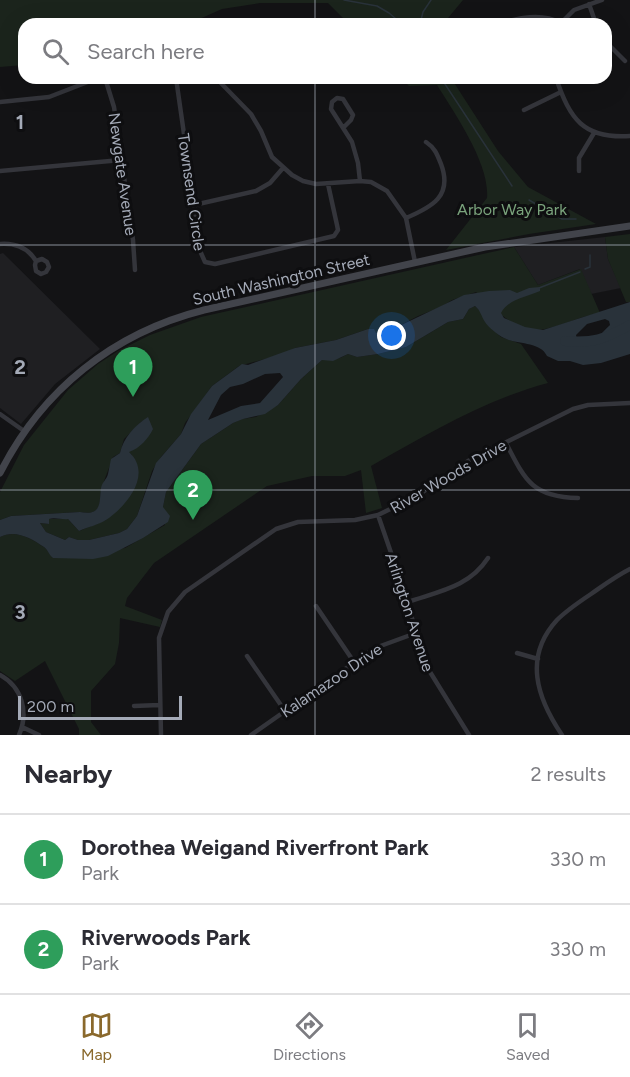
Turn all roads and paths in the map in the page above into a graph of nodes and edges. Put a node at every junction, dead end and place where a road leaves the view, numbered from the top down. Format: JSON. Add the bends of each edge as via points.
{"nodes":[{"id":1,"x":602,"y":0,"type":"edge"},
{"id":2,"x":588,"y":4,"type":"junction"},
{"id":3,"x":527,"y":18,"type":"edge"},
{"id":4,"x":551,"y":18,"type":"edge"},
{"id":5,"x":566,"y":18,"type":"edge"},
{"id":6,"x":594,"y":18,"type":"edge"},
{"id":7,"x":612,"y":48,"type":"edge"},
{"id":8,"x":625,"y":61,"type":"dead end"},
{"id":9,"x":83,"y":84,"type":"edge"},
{"id":10,"x":107,"y":84,"type":"edge"},
{"id":11,"x":177,"y":84,"type":"edge"},
{"id":12,"x":222,"y":84,"type":"edge"},
{"id":13,"x":558,"y":84,"type":"edge"},
{"id":14,"x":561,"y":92,"type":"junction"},
{"id":15,"x":0,"y":102,"type":"edge"},
{"id":16,"x":524,"y":110,"type":"dead end"},
{"id":17,"x":344,"y":127,"type":"junction"},
{"id":18,"x":594,"y":133,"type":"junction"},
{"id":19,"x":630,"y":136,"type":"edge"},
{"id":20,"x":426,"y":142,"type":"dead end"},
{"id":21,"x":121,"y":160,"type":"junction"},
{"id":22,"x":283,"y":168,"type":"junction"},
{"id":23,"x":0,"y":171,"type":"edge"},
{"id":24,"x":579,"y":171,"type":"dead end"},
{"id":25,"x":360,"y":181,"type":"junction"},
{"id":26,"x":328,"y":184,"type":"junction"},
{"id":27,"x":194,"y":205,"type":"junction"},
{"id":28,"x":406,"y":218,"type":"junction"},
{"id":29,"x":630,"y":226,"type":"edge"},
{"id":30,"x":0,"y":244,"type":"edge"},
{"id":31,"x":36,"y":261,"type":"dead end"},
{"id":32,"x":415,"y":262,"type":"junction"},
{"id":33,"x":135,"y":270,"type":"dead end"},
{"id":34,"x":630,"y":404,"type":"edge"},
{"id":35,"x":0,"y":414,"type":"edge"},
{"id":36,"x":24,"y":431,"type":"junction"},
{"id":37,"x":506,"y":443,"type":"junction"},
{"id":38,"x":0,"y":473,"type":"edge"},
{"id":39,"x":578,"y":498,"type":"dead end"},
{"id":40,"x":378,"y":515,"type":"junction"},
{"id":41,"x":488,"y":558,"type":"dead end"},
{"id":42,"x":630,"y":569,"type":"edge"},
{"id":43,"x":408,"y":602,"type":"junction"},
{"id":44,"x":316,"y":606,"type":"dead end"},
{"id":45,"x":416,"y":633,"type":"junction"},
{"id":46,"x":518,"y":653,"type":"dead end"},
{"id":47,"x":247,"y":656,"type":"dead end"},
{"id":48,"x":538,"y":657,"type":"junction"},
{"id":49,"x":354,"y":662,"type":"junction"},
{"id":50,"x":0,"y":675,"type":"edge"},
{"id":51,"x":159,"y":705,"type":"junction"},
{"id":52,"x":134,"y":706,"type":"dead end"},
{"id":53,"x":285,"y":711,"type":"junction"},
{"id":54,"x":22,"y":727,"type":"junction"},
{"id":55,"x":19,"y":735,"type":"edge"},
{"id":56,"x":39,"y":735,"type":"edge"},
{"id":57,"x":161,"y":735,"type":"edge"},
{"id":58,"x":250,"y":735,"type":"edge"},
{"id":59,"x":468,"y":735,"type":"edge"},
{"id":60,"x":562,"y":735,"type":"edge"}],
"edges":[{"from":1,"to":2,"type":"street"},
{"from":2,"to":5,"type":"street"},
{"from":2,"to":6,"type":"street"},
{"from":3,"to":4,"type":"street"},
{"from":7,"to":8,"type":"street"},
{"from":9,"to":15,"type":"street","via":[[49,97]]},
{"from":10,"to":21,"type":"street","name":"Newgate Avenue"},
{"from":11,"to":27,"type":"street","name":"Townsend Circle"},
{"from":12,"to":22,"type":"street","via":[[250,114],[272,157]]},
{"from":13,"to":14,"type":"street"},
{"from":14,"to":16,"type":"street"},
{"from":14,"to":18,"type":"street","via":[[575,119]]},
{"from":17,"to":17,"type":"street","via":[[352,111],[343,99],[337,98],[331,109]]},
{"from":17,"to":25,"type":"street","via":[[355,150]]},
{"from":18,"to":19,"type":"street"},
{"from":18,"to":24,"type":"street","via":[[579,158]]},
{"from":20,"to":28,"type":"street","via":[[434,147],[442,168],[444,190],[435,202]]},
{"from":21,"to":23,"type":"street"},
{"from":21,"to":33,"type":"street","name":"Newgate Avenue"},
{"from":22,"to":26,"type":"street","via":[[303,181]]},
{"from":22,"to":27,"type":"street","via":[[272,181],[256,190]]},
{"from":25,"to":26,"type":"street"},
{"from":25,"to":28,"type":"street","via":[[387,191]]},
{"from":26,"to":27,"type":"street","name":"Townsend Circle","via":[[338,230],[334,236],[215,264],[202,257]]},
{"from":28,"to":32,"type":"street"},
{"from":29,"to":32,"type":"main road","name":"South Washington Street","via":[[509,243]]},
{"from":30,"to":31,"type":"street","via":[[24,249]]},
{"from":32,"to":36,"type":"main road","name":"South Washington Street","via":[[204,310],[153,327],[120,343],[84,368]]},
{"from":34,"to":37,"type":"street","name":"River Woods Drive","via":[[581,406]]},
{"from":35,"to":36,"type":"street"},
{"from":36,"to":38,"type":"main road","name":"South Washington Street"},
{"from":37,"to":39,"type":"street","via":[[532,486],[550,495]]},
{"from":37,"to":40,"type":"street","name":"River Woods Drive"},
{"from":40,"to":43,"type":"street","name":"Arlington Avenue"},
{"from":40,"to":51,"type":"street","name":"River Woods Drive","via":[[283,526],[185,591],[168,612],[161,630]]},
{"from":41,"to":43,"type":"street","via":[[464,582]]},
{"from":42,"to":48,"type":"street","via":[[563,615],[549,630]]},
{"from":43,"to":45,"type":"street","name":"Arlington Avenue"},
{"from":44,"to":49,"type":"street"},
{"from":45,"to":49,"type":"street","name":"Kalamazoo Drive","via":[[383,644]]},
{"from":45,"to":59,"type":"street","name":"Arlington Avenue","via":[[427,669]]},
{"from":46,"to":48,"type":"street"},
{"from":47,"to":53,"type":"street"},
{"from":48,"to":60,"type":"street","via":[[537,679],[542,700]]},
{"from":49,"to":53,"type":"street","name":"Kalamazoo Drive"},
{"from":50,"to":54,"type":"street","via":[[12,683],[21,698]]},
{"from":51,"to":52,"type":"street"},
{"from":51,"to":57,"type":"street","name":"River Woods Drive"},
{"from":53,"to":58,"type":"street","name":"Kalamazoo Drive"},
{"from":54,"to":55,"type":"street"},
{"from":54,"to":56,"type":"street"}]}
